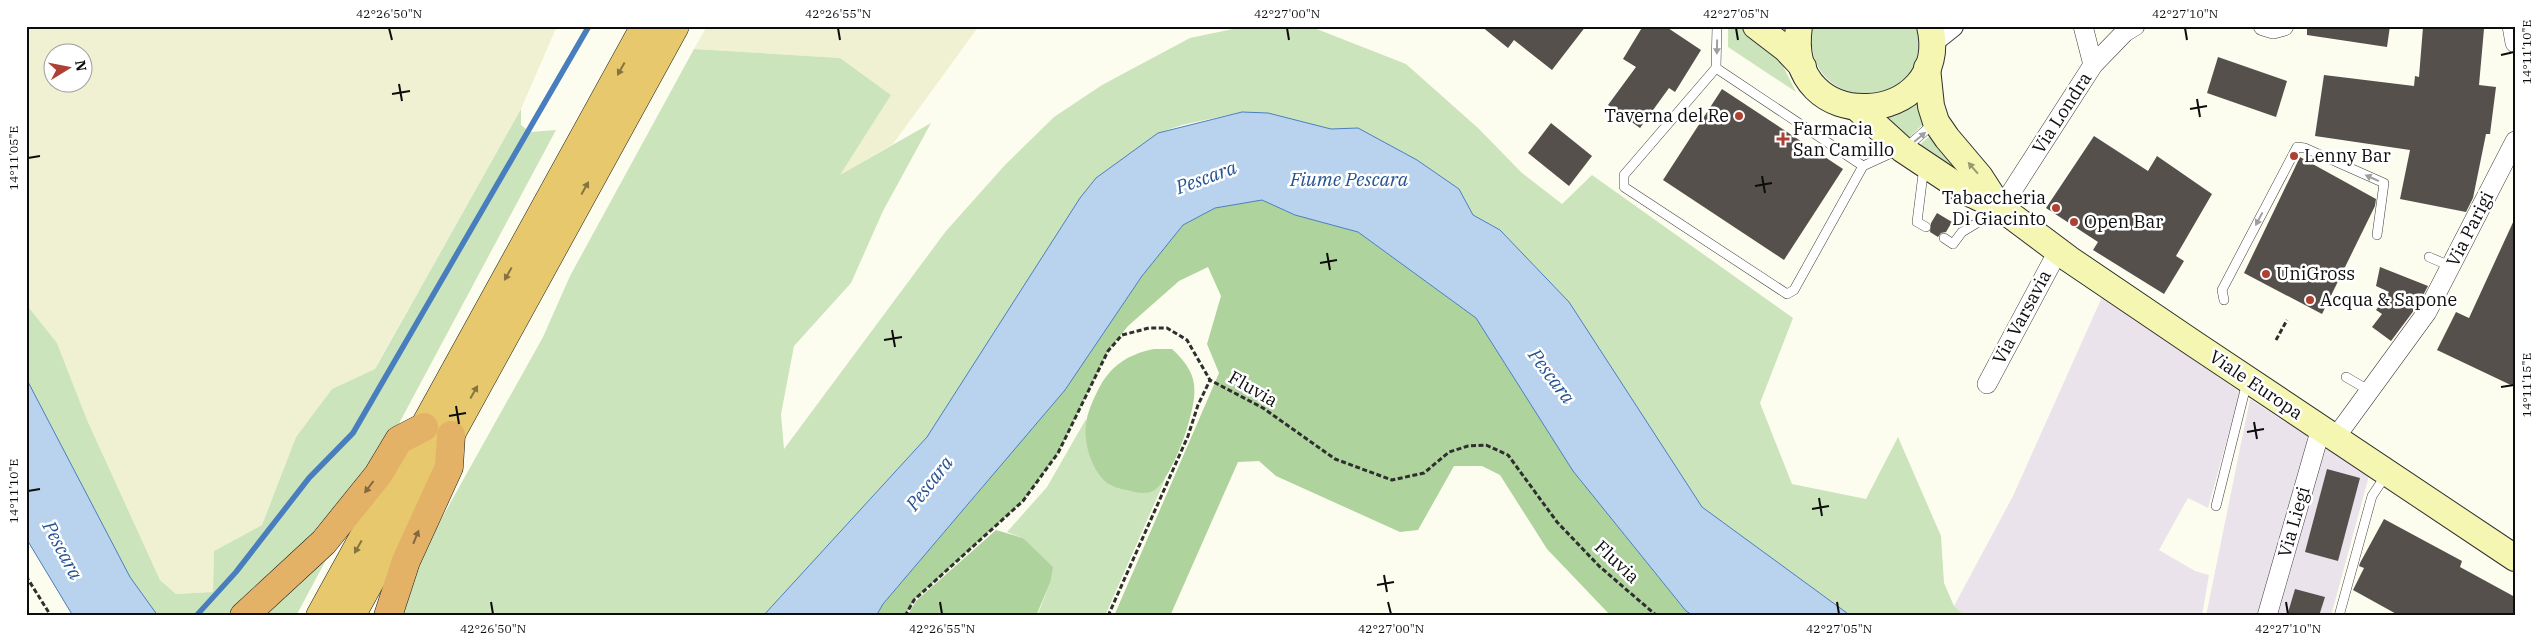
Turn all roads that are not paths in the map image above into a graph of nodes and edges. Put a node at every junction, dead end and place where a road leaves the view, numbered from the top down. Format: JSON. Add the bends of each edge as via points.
{"nodes":[{"id":1,"x":645,"y":26,"type":"edge"},
{"id":2,"x":675,"y":26,"type":"edge"},
{"id":3,"x":1717,"y":26,"type":"edge"},
{"id":4,"x":1756,"y":26,"type":"edge"},
{"id":5,"x":1799,"y":26,"type":"edge"},
{"id":6,"x":2083,"y":26,"type":"edge"},
{"id":7,"x":2135,"y":26,"type":"edge"},
{"id":8,"x":2263,"y":26,"type":"edge"},
{"id":9,"x":2284,"y":26,"type":"edge"},
{"id":10,"x":2512,"y":26,"type":"edge"},
{"id":11,"x":1938,"y":31,"type":"edge"},
{"id":12,"x":2515,"y":43,"type":"edge"},
{"id":13,"x":2093,"y":65,"type":"junction"},
{"id":14,"x":1803,"y":66,"type":"junction"},
{"id":15,"x":1716,"y":68,"type":"junction"},
{"id":16,"x":1926,"y":68,"type":"junction"},
{"id":17,"x":1857,"y":108,"type":"junction"},
{"id":18,"x":1936,"y":122,"type":"junction"},
{"id":19,"x":2515,"y":141,"type":"edge"},
{"id":20,"x":1902,"y":149,"type":"junction"},
{"id":21,"x":1925,"y":164,"type":"junction"},
{"id":22,"x":1863,"y":166,"type":"junction"},
{"id":23,"x":2001,"y":208,"type":"junction"},
{"id":24,"x":1926,"y":227,"type":"dead end"},
{"id":25,"x":2377,"y":236,"type":"dead end"},
{"id":26,"x":1944,"y":238,"type":"dead end"},
{"id":27,"x":2058,"y":251,"type":"junction"},
{"id":28,"x":2429,"y":257,"type":"dead end"},
{"id":29,"x":2450,"y":266,"type":"junction"},
{"id":30,"x":2224,"y":300,"type":"dead end"},
{"id":31,"x":2346,"y":376,"type":"dead end"},
{"id":32,"x":2248,"y":380,"type":"junction"},
{"id":33,"x":1987,"y":384,"type":"dead end"},
{"id":34,"x":2370,"y":391,"type":"junction"},
{"id":35,"x":424,"y":427,"type":"junction"},
{"id":36,"x":2328,"y":433,"type":"junction"},
{"id":37,"x":450,"y":435,"type":"junction"},
{"id":38,"x":2388,"y":473,"type":"junction"},
{"id":39,"x":2216,"y":506,"type":"dead end"},
{"id":40,"x":2515,"y":558,"type":"edge"},
{"id":41,"x":244,"y":616,"type":"edge"},
{"id":42,"x":320,"y":616,"type":"edge"},
{"id":43,"x":350,"y":616,"type":"edge"},
{"id":44,"x":388,"y":616,"type":"edge"},
{"id":45,"x":2267,"y":616,"type":"edge"},
{"id":46,"x":2339,"y":616,"type":"edge"}],
"edges":[{"from":1,"to":35,"type":"highway","one_way":true},
{"from":37,"to":2,"type":"highway","one_way":true},
{"from":3,"to":15,"type":"lane","one_way":true},
{"from":4,"to":14,"type":"main road","via":[[1786,48]]},
{"from":5,"to":14,"type":"main road","via":[[1798,46]]},
{"from":6,"to":13,"type":"street"},
{"from":7,"to":13,"type":"street","name":"Via Londra"},
{"from":8,"to":9,"type":"street","via":[[2273,29]]},
{"from":10,"to":12,"type":"street"},
{"from":11,"to":16,"type":"main road"},
{"from":13,"to":23,"type":"street","name":"Via Londra"},
{"from":14,"to":17,"type":"main road","via":[[1824,95]]},
{"from":15,"to":22,"type":"lane"},
{"from":15,"to":22,"type":"lane","via":[[1624,175],[1624,187],[1787,294],[1794,290]]},
{"from":16,"to":17,"type":"main road","via":[[1903,97],[1885,105]]},
{"from":16,"to":18,"type":"main road","name":"Viale Europa"},
{"from":17,"to":20,"type":"main road","name":"Viale Europa"},
{"from":20,"to":18,"type":"lane","one_way":true},
{"from":23,"to":18,"type":"main road","name":"Viale Europa","one_way":true},
{"from":19,"to":29,"type":"street","name":"Via Parigi"},
{"from":20,"to":21,"type":"main road","name":"Viale Europa"},
{"from":20,"to":22,"type":"lane"},
{"from":21,"to":23,"type":"main road","name":"Viale Europa","via":[[1965,191]]},
{"from":21,"to":24,"type":"lane","via":[[1918,222]]},
{"from":23,"to":26,"type":"lane","via":[[1962,232],[1953,244]]},
{"from":23,"to":27,"type":"main road","name":"Viale Europa"},
{"from":25,"to":30,"type":"lane","one_way":true,"via":[[2384,183],[2297,147],[2222,290]]},
{"from":27,"to":32,"type":"main road","name":"Viale Europa"},
{"from":27,"to":33,"type":"street","name":"Via Varsavia"},
{"from":28,"to":29,"type":"lane"},
{"from":29,"to":34,"type":"street","name":"Via Parigi","via":[[2427,312]]},
{"from":31,"to":34,"type":"lane"},
{"from":32,"to":36,"type":"main road","name":"Viale Europa"},
{"from":32,"to":39,"type":"lane"},
{"from":34,"to":36,"type":"street","name":"Via Parigi"},
{"from":35,"to":41,"type":"highway","one_way":true,"via":[[399,440],[378,475],[324,542]]},
{"from":35,"to":42,"type":"highway","one_way":true},
{"from":36,"to":38,"type":"main road","name":"Viale Europa"},
{"from":36,"to":45,"type":"street","name":"Via Liegi"},
{"from":37,"to":43,"type":"highway"},
{"from":44,"to":37,"type":"highway","one_way":true,"via":[[406,561],[449,467]]},
{"from":38,"to":40,"type":"main road","name":"Viale Europa"},
{"from":38,"to":46,"type":"lane","via":[[2372,496]]}]}
